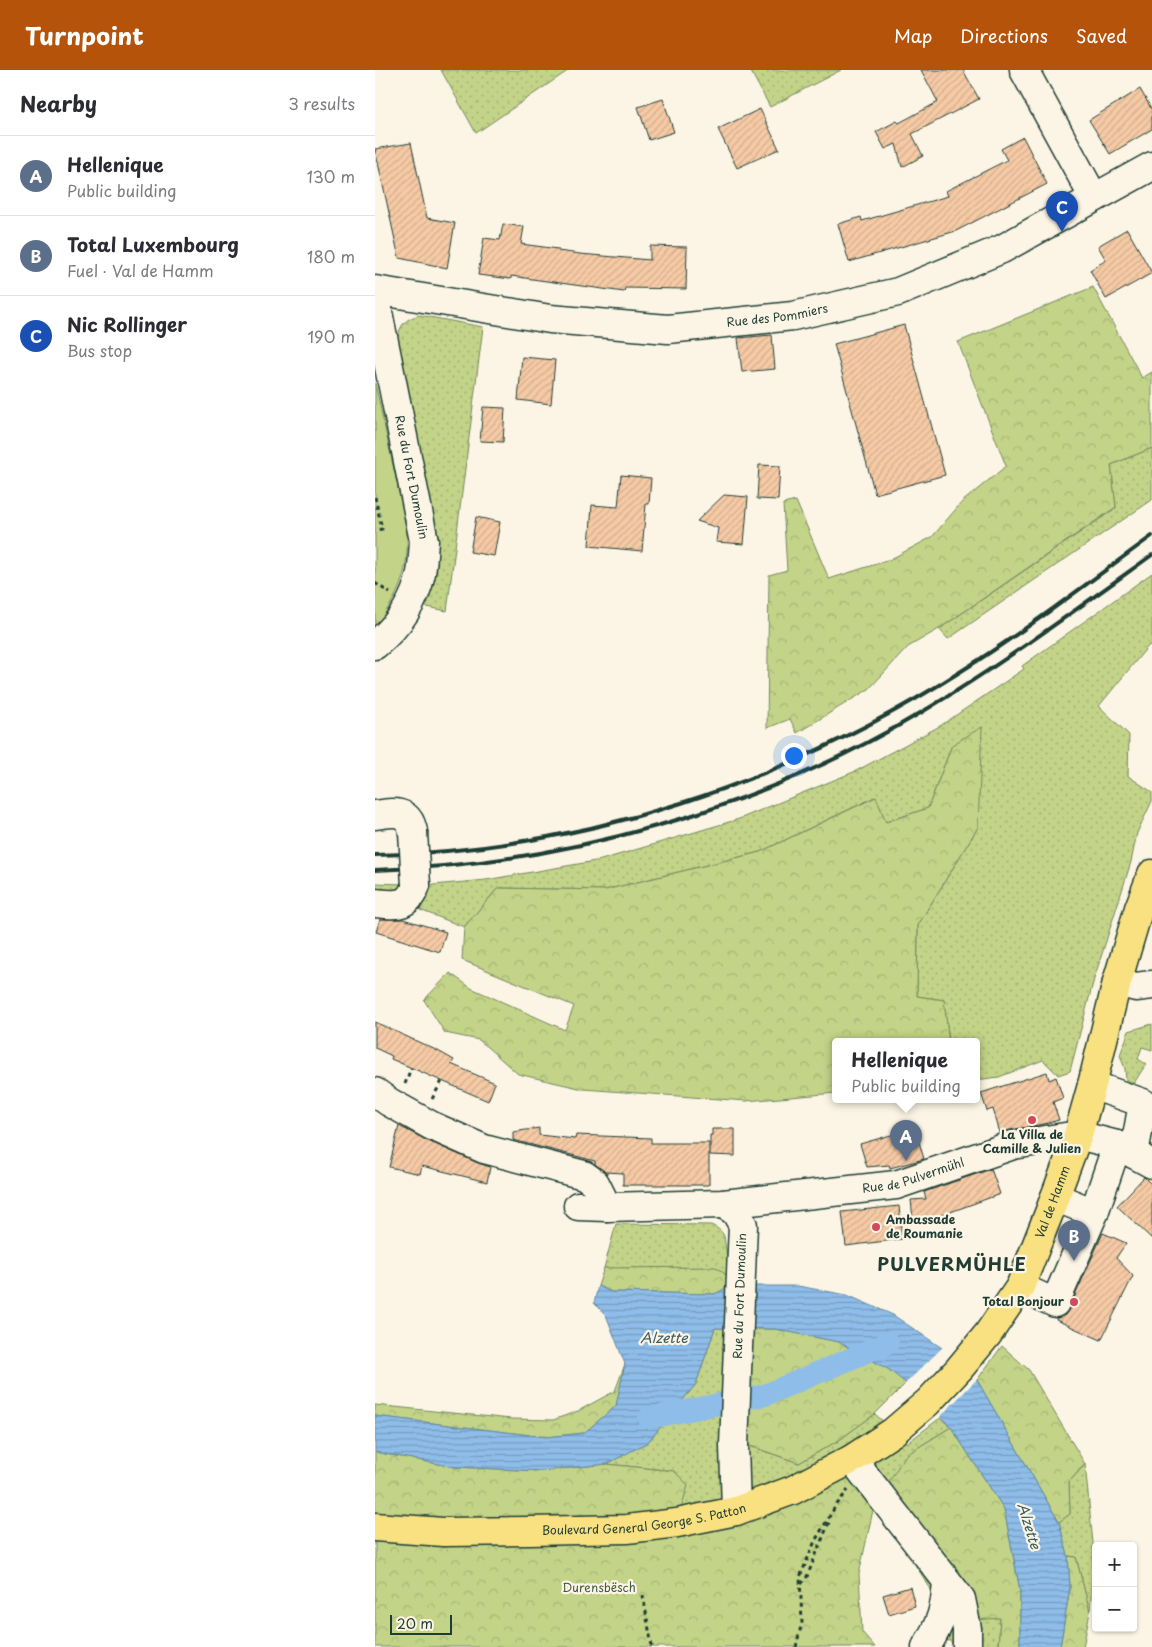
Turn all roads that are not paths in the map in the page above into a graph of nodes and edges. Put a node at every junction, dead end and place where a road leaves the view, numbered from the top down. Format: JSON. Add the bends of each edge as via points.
{"nodes":[{"id":1,"x":1024,"y":70,"type":"edge"},
{"id":2,"x":1152,"y":166,"type":"edge"},
{"id":3,"x":1094,"y":198,"type":"junction"},
{"id":4,"x":375,"y":290,"type":"edge"},
{"id":5,"x":375,"y":297,"type":"edge"},
{"id":6,"x":375,"y":646,"type":"edge"},
{"id":7,"x":375,"y":815,"type":"edge"},
{"id":8,"x":1152,"y":874,"type":"edge"},
{"id":9,"x":375,"y":903,"type":"edge"},
{"id":10,"x":1117,"y":982,"type":"junction"},
{"id":11,"x":1152,"y":985,"type":"edge"},
{"id":12,"x":1092,"y":1085,"type":"junction"},
{"id":13,"x":375,"y":1092,"type":"edge"},
{"id":14,"x":1077,"y":1134,"type":"junction"},
{"id":15,"x":1134,"y":1155,"type":"edge"},
{"id":16,"x":1055,"y":1197,"type":"junction"},
{"id":17,"x":723,"y":1204,"type":"junction"},
{"id":18,"x":578,"y":1206,"type":"dead end"},
{"id":19,"x":607,"y":1207,"type":"junction"},
{"id":20,"x":1093,"y":1213,"type":"junction"},
{"id":21,"x":1020,"y":1287,"type":"junction"},
{"id":22,"x":893,"y":1432,"type":"joint"},
{"id":23,"x":852,"y":1459,"type":"junction"},
{"id":24,"x":736,"y":1511,"type":"junction"},
{"id":25,"x":375,"y":1528,"type":"edge"},
{"id":26,"x":947,"y":1582,"type":"junction"},
{"id":27,"x":926,"y":1647,"type":"edge"},
{"id":28,"x":967,"y":1647,"type":"edge"}],
"edges":[{"from":1,"to":3,"type":"street"},
{"from":2,"to":3,"type":"street","name":"Rue des Pommiers"},
{"from":3,"to":4,"type":"street","name":"Rue des Pommiers","via":[[1002,249],[898,292],[793,316],[668,329],[551,318]]},
{"from":5,"to":6,"type":"street","name":"Rue du Fort Dumoulin","via":[[424,542],[421,574],[410,604],[392,632]]},
{"from":7,"to":9,"type":"street","bridge":true,"via":[[398,813],[411,823],[416,885],[406,902],[397,905]]},
{"from":8,"to":10,"type":"main road","name":"Val de Hamm"},
{"from":10,"to":11,"type":"street","via":[[1136,987]]},
{"from":10,"to":12,"type":"main road","name":"Val de Hamm"},
{"from":12,"to":14,"type":"main road","name":"Val de Hamm"},
{"from":12,"to":15,"type":"street","via":[[1143,1103]]},
{"from":13,"to":19,"type":"street","via":[[432,1126],[484,1149],[584,1175],[595,1183]]},
{"from":14,"to":15,"type":"street","name":"Rue de Pulvermühl"},
{"from":14,"to":16,"type":"main road","name":"Val de Hamm"},
{"from":14,"to":17,"type":"street","name":"Rue de Pulvermühl","via":[[1013,1145],[896,1185]]},
{"from":15,"to":20,"type":"street"},
{"from":16,"to":20,"type":"street"},
{"from":16,"to":21,"type":"main road","name":"Val de Hamm"},
{"from":17,"to":19,"type":"street"},
{"from":17,"to":24,"type":"street","name":"Rue du Fort Dumoulin","via":[[735,1211],[743,1225],[734,1445]]},
{"from":18,"to":19,"type":"street"},
{"from":20,"to":21,"type":"street","via":[[1055,1303]]},
{"from":21,"to":22,"type":"main road","name":"Val de Hamm","via":[[959,1369]]},
{"from":22,"to":23,"type":"main road","name":"Boulevard General George S. Patton"},
{"from":23,"to":24,"type":"main road","name":"Boulevard General George S. Patton","via":[[793,1490]]},
{"from":23,"to":26,"type":"street"},
{"from":24,"to":25,"type":"main road","name":"Boulevard General George S. Patton","via":[[627,1529],[443,1532]]},
{"from":26,"to":27,"type":"street","via":[[941,1619]]},
{"from":26,"to":28,"type":"street","via":[[961,1600]]}]}
